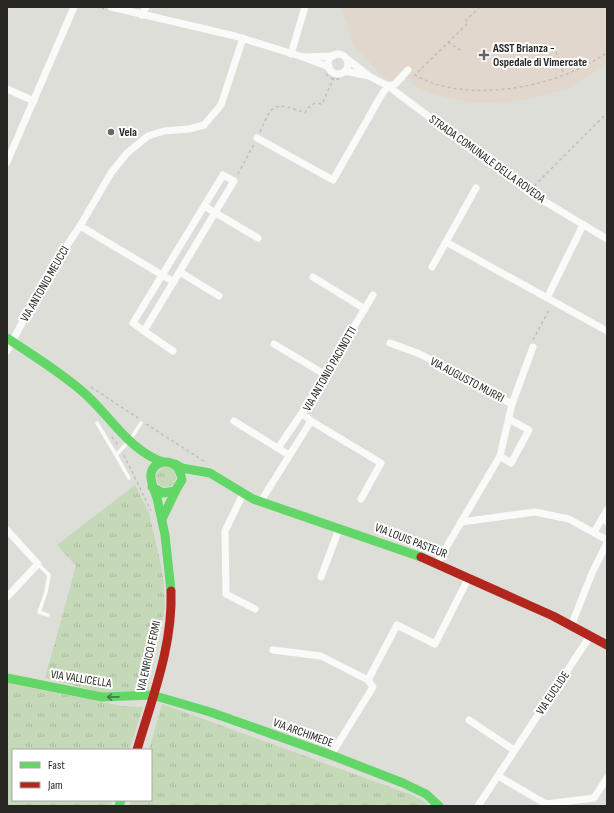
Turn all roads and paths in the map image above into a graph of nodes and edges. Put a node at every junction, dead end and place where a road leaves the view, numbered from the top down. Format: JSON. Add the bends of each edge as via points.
{"nodes":[{"id":1,"x":74,"y":7,"type":"edge"},
{"id":2,"x":111,"y":7,"type":"edge"},
{"id":3,"x":146,"y":7,"type":"edge"},
{"id":4,"x":306,"y":7,"type":"edge"},
{"id":5,"x":480,"y":7,"type":"edge"},
{"id":6,"x":142,"y":15,"type":"junction"},
{"id":7,"x":243,"y":38,"type":"junction"},
{"id":8,"x":448,"y":42,"type":"junction"},
{"id":9,"x":462,"y":51,"type":"dead end"},
{"id":10,"x":556,"y":52,"type":"dead end"},
{"id":11,"x":607,"y":53,"type":"edge"},
{"id":12,"x":291,"y":54,"type":"junction"},
{"id":13,"x":333,"y":56,"type":"junction"},
{"id":14,"x":303,"y":57,"type":"junction"},
{"id":15,"x":345,"y":57,"type":"junction"},
{"id":16,"x":329,"y":67,"type":"junction"},
{"id":17,"x":408,"y":70,"type":"dead end"},
{"id":18,"x":345,"y":71,"type":"junction"},
{"id":19,"x":336,"y":73,"type":"junction"},
{"id":20,"x":564,"y":75,"type":"junction"},
{"id":21,"x":369,"y":76,"type":"junction"},
{"id":22,"x":388,"y":86,"type":"junction"},
{"id":23,"x":7,"y":89,"type":"edge"},
{"id":24,"x":34,"y":101,"type":"junction"},
{"id":25,"x":607,"y":113,"type":"edge"},
{"id":26,"x":257,"y":138,"type":"junction"},
{"id":27,"x":7,"y":162,"type":"edge"},
{"id":28,"x":234,"y":181,"type":"junction"},
{"id":29,"x":476,"y":188,"type":"dead end"},
{"id":30,"x":529,"y":192,"type":"junction"},
{"id":31,"x":204,"y":206,"type":"junction"},
{"id":32,"x":216,"y":213,"type":"junction"},
{"id":33,"x":583,"y":225,"type":"junction"},
{"id":34,"x":80,"y":226,"type":"junction"},
{"id":35,"x":258,"y":238,"type":"dead end"},
{"id":36,"x":607,"y":239,"type":"edge"},
{"id":37,"x":446,"y":242,"type":"junction"},
{"id":38,"x":432,"y":267,"type":"dead end"},
{"id":39,"x":180,"y":272,"type":"junction"},
{"id":40,"x":163,"y":276,"type":"junction"},
{"id":41,"x":313,"y":277,"type":"dead end"},
{"id":42,"x":174,"y":282,"type":"junction"},
{"id":43,"x":373,"y":295,"type":"dead end"},
{"id":44,"x":219,"y":296,"type":"dead end"},
{"id":45,"x":550,"y":300,"type":"junction"},
{"id":46,"x":365,"y":309,"type":"junction"},
{"id":47,"x":144,"y":331,"type":"junction"},
{"id":48,"x":607,"y":331,"type":"edge"},
{"id":49,"x":10,"y":340,"type":"edge"},
{"id":50,"x":390,"y":343,"type":"dead end"},
{"id":51,"x":274,"y":344,"type":"dead end"},
{"id":52,"x":533,"y":347,"type":"joint"},
{"id":53,"x":7,"y":351,"type":"edge"},
{"id":54,"x":173,"y":351,"type":"dead end"},
{"id":55,"x":324,"y":374,"type":"junction"},
{"id":56,"x":86,"y":389,"type":"junction"},
{"id":57,"x":512,"y":404,"type":"junction"},
{"id":58,"x":302,"y":413,"type":"junction"},
{"id":59,"x":509,"y":419,"type":"junction"},
{"id":60,"x":140,"y":421,"type":"joint"},
{"id":61,"x":234,"y":421,"type":"dead end"},
{"id":62,"x":311,"y":421,"type":"junction"},
{"id":63,"x":97,"y":423,"type":"dead end"},
{"id":64,"x":146,"y":424,"type":"dead end"},
{"id":65,"x":110,"y":434,"type":"dead end"},
{"id":66,"x":130,"y":440,"type":"junction"},
{"id":67,"x":118,"y":445,"type":"dead end"},
{"id":68,"x":278,"y":448,"type":"junction"},
{"id":69,"x":139,"y":449,"type":"junction"},
{"id":70,"x":122,"y":451,"type":"dead end"},
{"id":71,"x":116,"y":455,"type":"junction"},
{"id":72,"x":289,"y":455,"type":"junction"},
{"id":73,"x":500,"y":456,"type":"junction"},
{"id":74,"x":163,"y":462,"type":"junction"},
{"id":75,"x":175,"y":464,"type":"junction"},
{"id":76,"x":211,"y":466,"type":"dead end"},
{"id":77,"x":201,"y":471,"type":"junction"},
{"id":78,"x":150,"y":476,"type":"junction"},
{"id":79,"x":129,"y":478,"type":"dead end"},
{"id":80,"x":182,"y":482,"type":"junction"},
{"id":81,"x":152,"y":487,"type":"junction"},
{"id":82,"x":176,"y":490,"type":"junction"},
{"id":83,"x":243,"y":494,"type":"junction"},
{"id":84,"x":361,"y":498,"type":"dead end"},
{"id":85,"x":261,"y":501,"type":"junction"},
{"id":86,"x":606,"y":516,"type":"edge"},
{"id":87,"x":152,"y":517,"type":"dead end"},
{"id":88,"x":162,"y":519,"type":"junction"},
{"id":89,"x":461,"y":522,"type":"junction"},
{"id":90,"x":339,"y":528,"type":"junction"},
{"id":91,"x":7,"y":530,"type":"edge"},
{"id":92,"x":594,"y":532,"type":"junction"},
{"id":93,"x":607,"y":541,"type":"edge"},
{"id":94,"x":38,"y":564,"type":"junction"},
{"id":95,"x":437,"y":564,"type":"junction"},
{"id":96,"x":321,"y":577,"type":"dead end"},
{"id":97,"x":469,"y":577,"type":"junction"},
{"id":98,"x":7,"y":597,"type":"edge"},
{"id":99,"x":255,"y":609,"type":"dead end"},
{"id":100,"x":48,"y":615,"type":"dead end"},
{"id":101,"x":572,"y":626,"type":"junction"},
{"id":102,"x":590,"y":636,"type":"junction"},
{"id":103,"x":607,"y":645,"type":"edge"},
{"id":104,"x":273,"y":650,"type":"dead end"},
{"id":105,"x":7,"y":678,"type":"edge"},
{"id":106,"x":368,"y":680,"type":"junction"},
{"id":107,"x":152,"y":695,"type":"junction"},
{"id":108,"x":469,"y":720,"type":"dead end"},
{"id":109,"x":137,"y":749,"type":"edge"},
{"id":110,"x":514,"y":750,"type":"junction"},
{"id":111,"x":331,"y":756,"type":"junction"},
{"id":112,"x":498,"y":776,"type":"junction"},
{"id":113,"x":607,"y":778,"type":"edge"},
{"id":114,"x":438,"y":806,"type":"edge"},
{"id":115,"x":478,"y":806,"type":"edge"}],
"edges":[{"from":1,"to":24,"type":"street"},
{"from":2,"to":6,"type":"street"},
{"from":3,"to":6,"type":"street"},
{"from":4,"to":12,"type":"street"},
{"from":5,"to":8,"type":"path"},
{"from":6,"to":7,"type":"street"},
{"from":7,"to":12,"type":"street"},
{"from":7,"to":34,"type":"street","name":"VIA ANTONIO MEUCCI","via":[[220,105],[212,117],[204,125],[155,133],[127,153],[111,173]]},
{"from":8,"to":9,"type":"path"},
{"from":8,"to":20,"type":"path","via":[[415,75],[450,87],[493,90],[520,87]]},
{"from":10,"to":20,"type":"path"},
{"from":11,"to":20,"type":"path"},
{"from":12,"to":14,"type":"street"},
{"from":13,"to":14,"type":"street"},
{"from":13,"to":15,"type":"street","via":[[339,54]]},
{"from":13,"to":16,"type":"street","via":[[329,60]]},
{"from":14,"to":16,"type":"street"},
{"from":15,"to":18,"type":"street","via":[[348,66]]},
{"from":15,"to":21,"type":"street","name":"STRADA COMUNALE DELLA ROVEDA"},
{"from":16,"to":19,"type":"street"},
{"from":17,"to":22,"type":"street","via":[[395,84]]},
{"from":18,"to":19,"type":"street","name":"STRADA COMUNALE DELLA ROVEDA"},
{"from":18,"to":21,"type":"street","name":"STRADA COMUNALE DELLA ROVEDA"},
{"from":19,"to":26,"type":"path","via":[[322,104],[314,103],[306,113],[286,106],[274,107],[267,113]]},
{"from":21,"to":22,"type":"street","name":"STRADA COMUNALE DELLA ROVEDA"},
{"from":22,"to":26,"type":"street","via":[[333,180]]},
{"from":22,"to":30,"type":"street","name":"STRADA COMUNALE DELLA ROVEDA"},
{"from":23,"to":24,"type":"street"},
{"from":24,"to":27,"type":"street"},
{"from":25,"to":30,"type":"path"},
{"from":26,"to":28,"type":"path"},
{"from":28,"to":31,"type":"street","via":[[222,175]]},
{"from":28,"to":32,"type":"street"},
{"from":29,"to":37,"type":"street"},
{"from":30,"to":33,"type":"street","name":"STRADA COMUNALE DELLA ROVEDA"},
{"from":31,"to":32,"type":"street"},
{"from":31,"to":40,"type":"street"},
{"from":32,"to":35,"type":"street"},
{"from":32,"to":39,"type":"street"},
{"from":33,"to":36,"type":"street","name":"STRADA COMUNALE DELLA ROVEDA"},
{"from":33,"to":45,"type":"street"},
{"from":34,"to":40,"type":"street"},
{"from":34,"to":49,"type":"street","name":"VIA ANTONIO MEUCCI","via":[[50,271]]},
{"from":37,"to":38,"type":"street"},
{"from":37,"to":45,"type":"street"},
{"from":39,"to":42,"type":"street"},
{"from":39,"to":44,"type":"street"},
{"from":40,"to":42,"type":"street"},
{"from":40,"to":47,"type":"street","via":[[133,323]]},
{"from":41,"to":46,"type":"street"},
{"from":42,"to":47,"type":"street"},
{"from":43,"to":46,"type":"street","name":"VIA ANTONIO PACINOTTI"},
{"from":45,"to":48,"type":"street"},
{"from":45,"to":52,"type":"path","via":[[533,338]]},
{"from":46,"to":55,"type":"street","name":"VIA ANTONIO PACINOTTI"},
{"from":47,"to":54,"type":"street"},
{"from":49,"to":53,"type":"street","name":"VIA ANTONIO MEUCCI"},
{"from":49,"to":56,"type":"street"},
{"from":50,"to":57,"type":"street","name":"VIA AUGUSTO MURRI","via":[[420,354]]},
{"from":51,"to":55,"type":"street"},
{"from":52,"to":57,"type":"street"},
{"from":55,"to":58,"type":"street","name":"VIA ANTONIO PACINOTTI"},
{"from":56,"to":60,"type":"path"},
{"from":56,"to":66,"type":"street"},
{"from":57,"to":59,"type":"street","name":"VIA AUGUSTO MURRI"},
{"from":58,"to":62,"type":"street","name":"VIA ANTONIO PACINOTTI"},
{"from":58,"to":68,"type":"street"},
{"from":59,"to":73,"type":"street","name":"VIA AUGUSTO MURRI"},
{"from":59,"to":73,"type":"street","via":[[529,430],[511,463]]},
{"from":60,"to":66,"type":"lane"},
{"from":61,"to":68,"type":"street"},
{"from":62,"to":72,"type":"street","name":"VIA ANTONIO PACINOTTI"},
{"from":62,"to":84,"type":"street","via":[[381,463]]},
{"from":63,"to":71,"type":"lane"},
{"from":64,"to":76,"type":"path"},
{"from":65,"to":67,"type":"path"},
{"from":66,"to":69,"type":"street"},
{"from":66,"to":71,"type":"lane"},
{"from":68,"to":72,"type":"street"},
{"from":69,"to":74,"type":"street"},
{"from":69,"to":78,"type":"street"},
{"from":70,"to":87,"type":"path"},
{"from":71,"to":79,"type":"lane"},
{"from":72,"to":85,"type":"street","name":"VIA ANTONIO PACINOTTI"},
{"from":73,"to":89,"type":"street","name":"VIA AUGUSTO MURRI"},
{"from":74,"to":75,"type":"street"},
{"from":74,"to":78,"type":"street","via":[[154,466]]},
{"from":75,"to":77,"type":"street","name":"VIA LOUIS PASTEUR","via":[[182,468]]},
{"from":75,"to":80,"type":"street","via":[[181,472]]},
{"from":77,"to":80,"type":"street","via":[[190,475]]},
{"from":77,"to":83,"type":"street","name":"VIA LOUIS PASTEUR","via":[[222,480]]},
{"from":78,"to":81,"type":"street"},
{"from":80,"to":82,"type":"street"},
{"from":81,"to":82,"type":"street","via":[[163,494]]},
{"from":81,"to":88,"type":"street","name":"VIA ENRICO FERMI"},
{"from":82,"to":88,"type":"street"},
{"from":83,"to":85,"type":"street","name":"VIA LOUIS PASTEUR"},
{"from":83,"to":99,"type":"street","via":[[225,531],[226,594]]},
{"from":85,"to":90,"type":"street","name":"VIA LOUIS PASTEUR"},
{"from":86,"to":92,"type":"street"},
{"from":88,"to":107,"type":"street","name":"VIA ENRICO FERMI","via":[[169,568],[171,612],[166,645]]},
{"from":89,"to":92,"type":"street","via":[[535,512],[569,519]]},
{"from":89,"to":95,"type":"street","name":"VIA AUGUSTO MURRI"},
{"from":90,"to":95,"type":"street","name":"VIA LOUIS PASTEUR"},
{"from":90,"to":96,"type":"street"},
{"from":91,"to":94,"type":"street"},
{"from":92,"to":93,"type":"street"},
{"from":93,"to":101,"type":"street"},
{"from":94,"to":98,"type":"street"},
{"from":94,"to":100,"type":"lane","via":[[49,575],[39,612]]},
{"from":95,"to":97,"type":"street","name":"VIA LOUIS PASTEUR"},
{"from":97,"to":101,"type":"street","name":"VIA LOUIS PASTEUR"},
{"from":97,"to":106,"type":"street","via":[[435,644],[397,625]]},
{"from":101,"to":102,"type":"street","name":"VIA LOUIS PASTEUR"},
{"from":102,"to":103,"type":"street","name":"VIA LOUIS PASTEUR"},
{"from":102,"to":110,"type":"street","name":"VIA EUCLIDE"},
{"from":104,"to":106,"type":"street","via":[[321,656]]},
{"from":107,"to":105,"type":"street","name":"VIA VALLICELLA","one_way":true,"via":[[102,697]]},
{"from":106,"to":111,"type":"street","via":[[373,687]]},
{"from":107,"to":109,"type":"street","name":"VIA ENRICO FERMI"},
{"from":107,"to":111,"type":"street","name":"VIA ARCHIMEDE","via":[[210,712]]},
{"from":108,"to":110,"type":"street"},
{"from":110,"to":112,"type":"street","name":"VIA EUCLIDE"},
{"from":111,"to":114,"type":"street","name":"VIA ARCHIMEDE","via":[[426,794]]},
{"from":112,"to":113,"type":"street","via":[[546,804],[594,798]]},
{"from":112,"to":115,"type":"street","name":"VIA EUCLIDE"}]}
